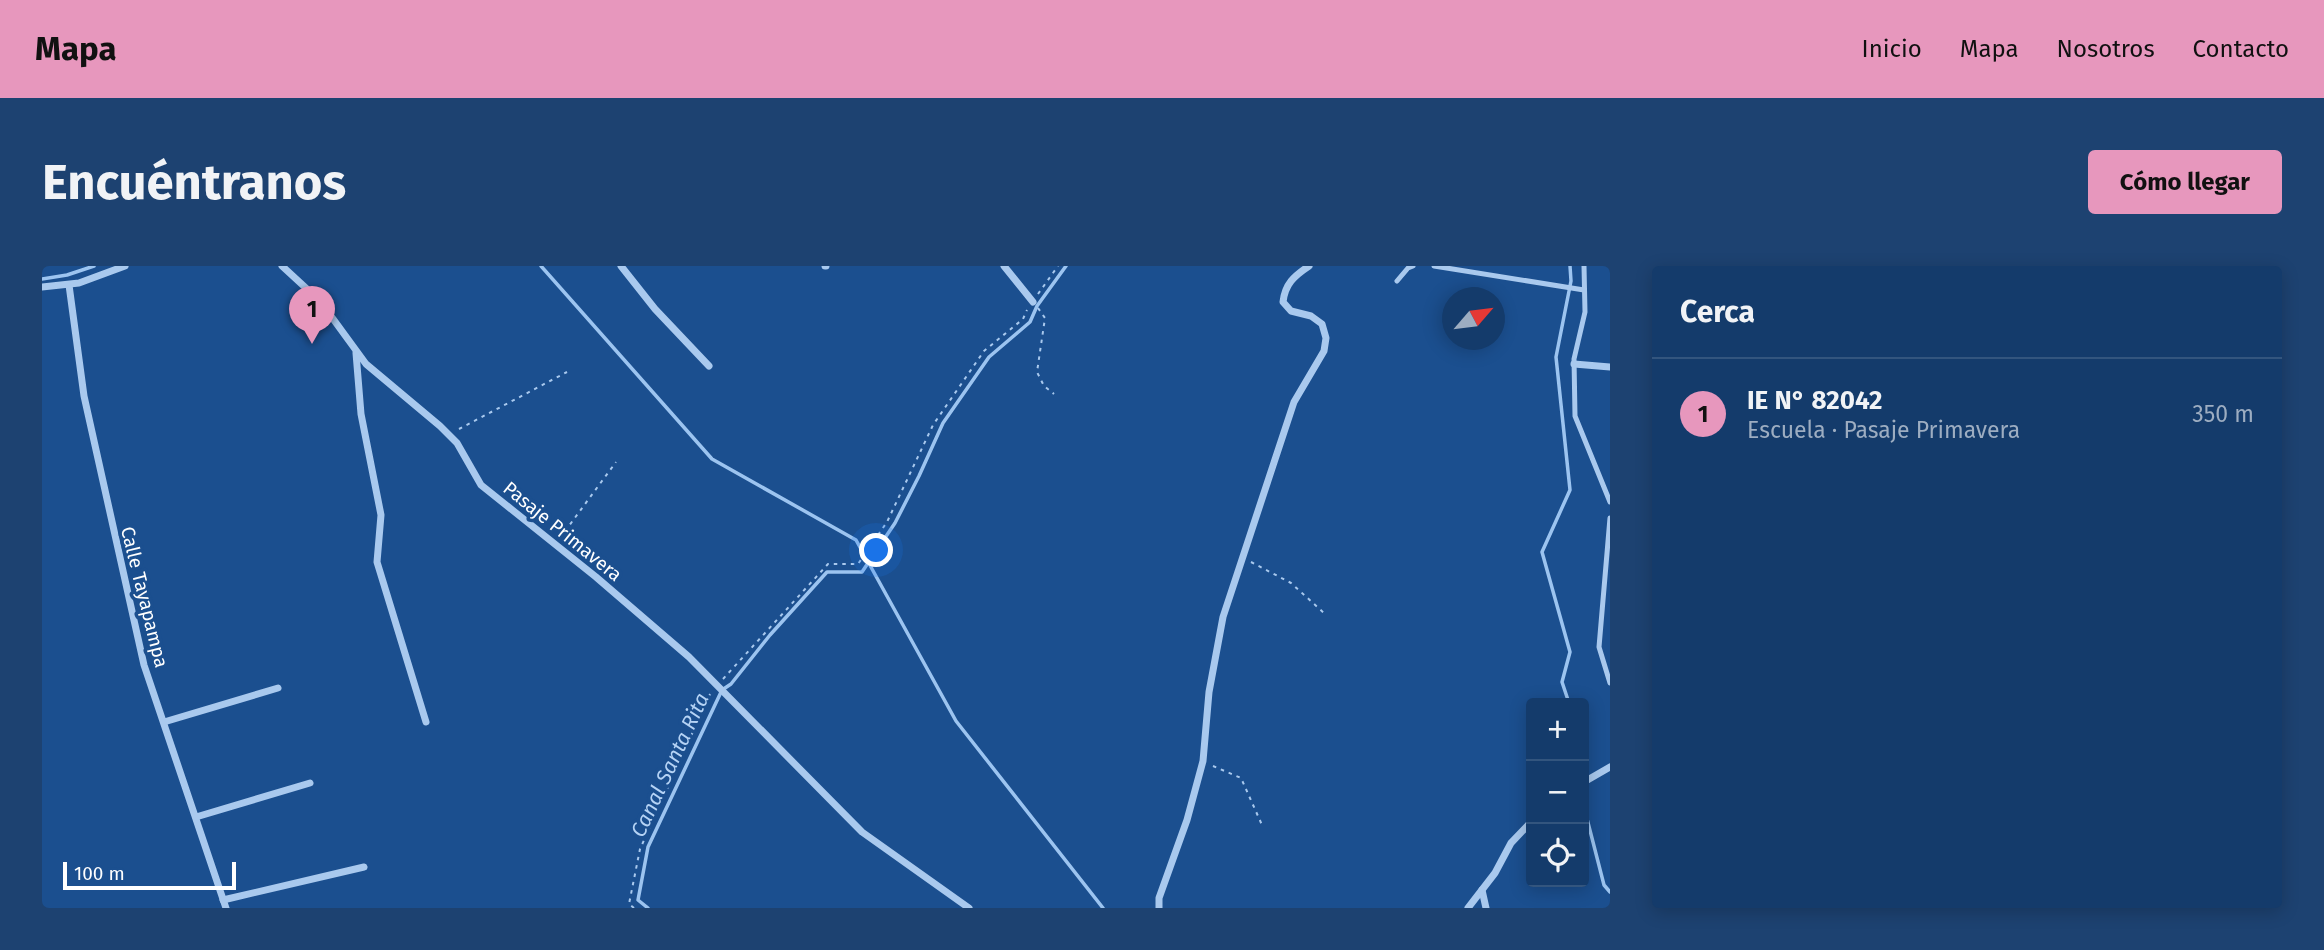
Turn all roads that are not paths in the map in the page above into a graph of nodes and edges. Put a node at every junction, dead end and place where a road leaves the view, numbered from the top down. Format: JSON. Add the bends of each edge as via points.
{"nodes":[{"id":1,"x":125,"y":266,"type":"edge"},
{"id":2,"x":282,"y":266,"type":"edge"},
{"id":3,"x":621,"y":266,"type":"edge"},
{"id":4,"x":1004,"y":266,"type":"edge"},
{"id":5,"x":1309,"y":266,"type":"edge"},
{"id":6,"x":1413,"y":266,"type":"edge"},
{"id":7,"x":1434,"y":266,"type":"edge"},
{"id":8,"x":1584,"y":266,"type":"edge"},
{"id":9,"x":1397,"y":281,"type":"dead end"},
{"id":10,"x":69,"y":285,"type":"junction"},
{"id":11,"x":42,"y":287,"type":"edge"},
{"id":12,"x":1584,"y":290,"type":"junction"},
{"id":13,"x":1033,"y":302,"type":"road end"},
{"id":14,"x":356,"y":353,"type":"junction"},
{"id":15,"x":1574,"y":364,"type":"junction"},
{"id":16,"x":709,"y":366,"type":"dead end"},
{"id":17,"x":1610,"y":367,"type":"edge"},
{"id":18,"x":1610,"y":502,"type":"edge"},
{"id":19,"x":1610,"y":518,"type":"edge"},
{"id":20,"x":1610,"y":683,"type":"edge"},
{"id":21,"x":278,"y":688,"type":"dead end"},
{"id":22,"x":164,"y":722,"type":"junction"},
{"id":23,"x":426,"y":722,"type":"dead end"},
{"id":24,"x":1610,"y":767,"type":"edge"},
{"id":25,"x":1589,"y":779,"type":"edge"},
{"id":26,"x":310,"y":783,"type":"dead end"},
{"id":27,"x":197,"y":817,"type":"junction"},
{"id":28,"x":1529,"y":824,"type":"edge"},
{"id":29,"x":364,"y":867,"type":"dead end"},
{"id":30,"x":1482,"y":890,"type":"junction"},
{"id":31,"x":224,"y":904,"type":"edge"},
{"id":32,"x":969,"y":908,"type":"edge"},
{"id":33,"x":1159,"y":908,"type":"edge"},
{"id":34,"x":1468,"y":908,"type":"edge"},
{"id":35,"x":1486,"y":908,"type":"edge"}],
"edges":[{"from":1,"to":10,"type":"street"},
{"from":2,"to":14,"type":"street","name":"Pasaje Primavera","via":[[320,302]]},
{"from":3,"to":16,"type":"street"},
{"from":4,"to":13,"type":"street"},
{"from":5,"to":33,"type":"street","via":[[1294,275],[1284,289],[1283,302],[1291,311],[1322,324],[1324,351],[1294,402],[1223,617],[1209,692],[1203,761]]},
{"from":6,"to":9,"type":"lane"},
{"from":7,"to":12,"type":"lane"},
{"from":8,"to":12,"type":"lane"},
{"from":10,"to":11,"type":"street"},
{"from":10,"to":22,"type":"street","name":"Calle Tayapampa","via":[[84,396],[107,505],[144,666]]},
{"from":12,"to":15,"type":"lane","via":[[1585,312]]},
{"from":14,"to":23,"type":"street","via":[[361,414],[381,515],[377,562]]},
{"from":14,"to":32,"type":"street","name":"Pasaje Primavera","via":[[457,443],[481,485],[689,657],[862,832]]},
{"from":15,"to":17,"type":"street"},
{"from":15,"to":18,"type":"lane","via":[[1575,416]]},
{"from":19,"to":20,"type":"lane","via":[[1599,647]]},
{"from":21,"to":22,"type":"street"},
{"from":22,"to":27,"type":"street","name":"Calle Tayapampa"},
{"from":24,"to":25,"type":"street"},
{"from":26,"to":27,"type":"street"},
{"from":27,"to":31,"type":"street","name":"Calle Tayapampa"},
{"from":28,"to":30,"type":"street"},
{"from":29,"to":31,"type":"street"},
{"from":30,"to":34,"type":"street"},
{"from":30,"to":35,"type":"street"}]}
